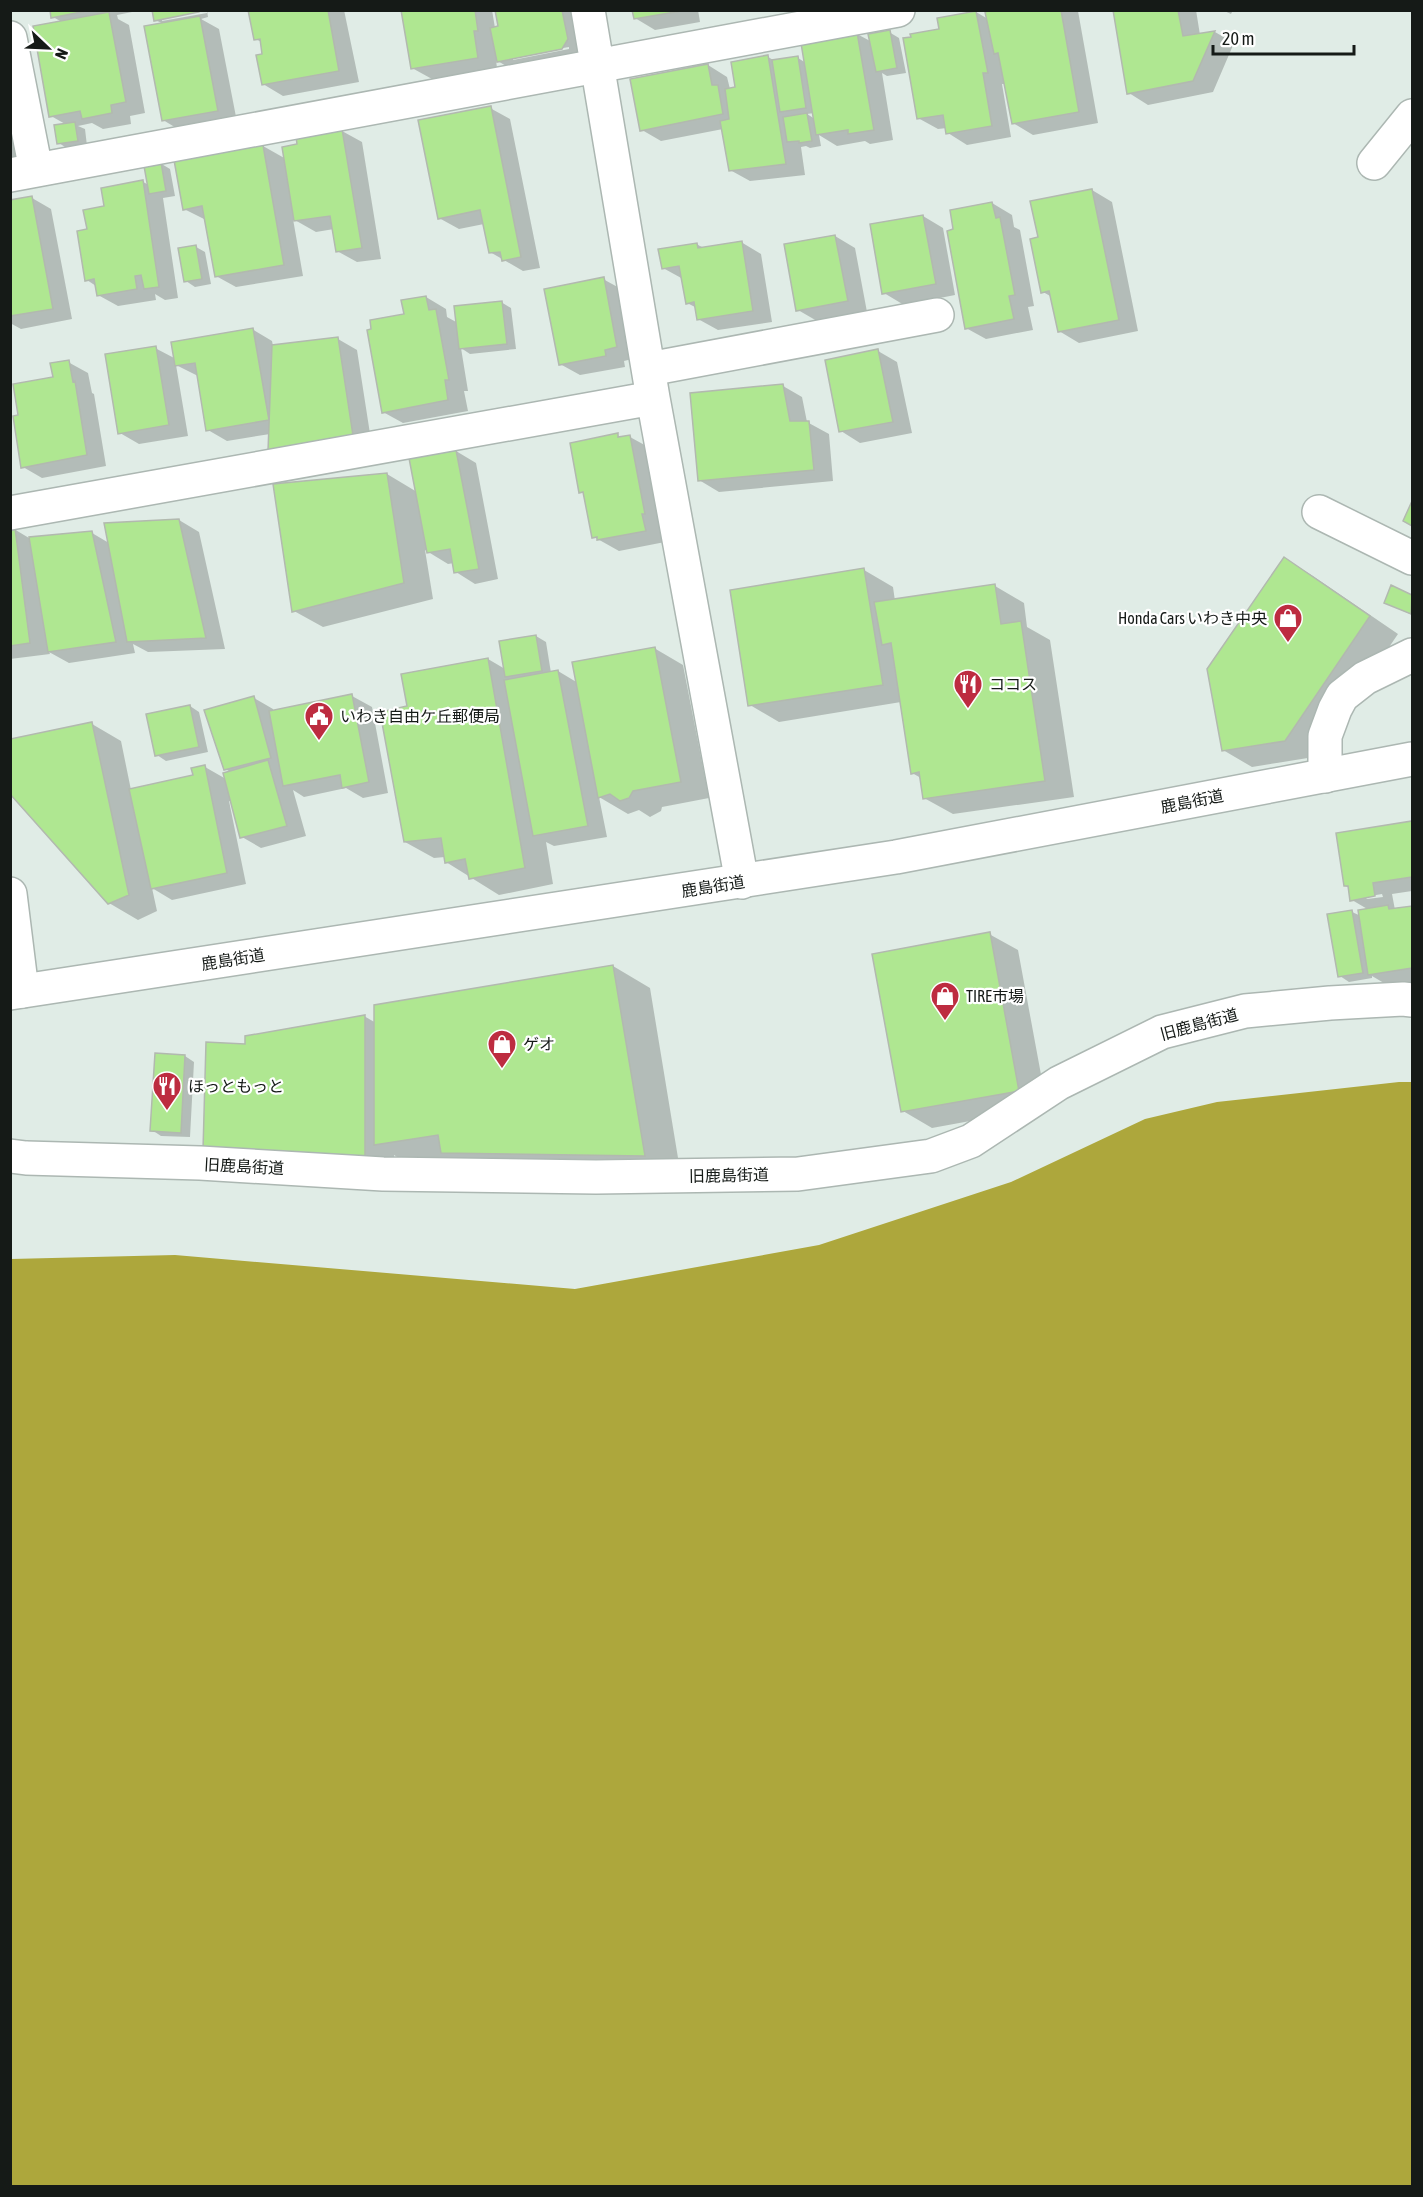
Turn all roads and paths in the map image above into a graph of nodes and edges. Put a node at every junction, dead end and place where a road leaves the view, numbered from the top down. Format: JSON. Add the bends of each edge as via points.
{"nodes":[{"id":1,"x":588,"y":10,"type":"edge"},
{"id":2,"x":898,"y":10,"type":"edge"},
{"id":3,"x":10,"y":38,"type":"edge"},
{"id":4,"x":598,"y":66,"type":"junction"},
{"id":5,"x":1413,"y":116,"type":"edge"},
{"id":6,"x":1374,"y":163,"type":"dead end"},
{"id":7,"x":23,"y":172,"type":"edge"},
{"id":8,"x":937,"y":315,"type":"dead end"},
{"id":9,"x":651,"y":383,"type":"junction"},
{"id":10,"x":1319,"y":512,"type":"dead end"},
{"id":11,"x":10,"y":513,"type":"edge"},
{"id":12,"x":1413,"y":558,"type":"edge"},
{"id":13,"x":1413,"y":655,"type":"edge"},
{"id":14,"x":1413,"y":759,"type":"edge"},
{"id":15,"x":1325,"y":776,"type":"junction"},
{"id":16,"x":742,"y":882,"type":"junction"},
{"id":17,"x":10,"y":894,"type":"edge"},
{"id":18,"x":16,"y":992,"type":"edge"},
{"id":19,"x":1413,"y":1000,"type":"edge"},
{"id":20,"x":10,"y":1156,"type":"edge"}],
"edges":[{"from":1,"to":4,"type":"street"},
{"from":2,"to":4,"type":"street"},
{"from":3,"to":7,"type":"street"},
{"from":4,"to":7,"type":"street"},
{"from":4,"to":9,"type":"street"},
{"from":5,"to":6,"type":"street"},
{"from":8,"to":9,"type":"street"},
{"from":9,"to":11,"type":"street"},
{"from":9,"to":16,"type":"street"},
{"from":10,"to":12,"type":"street"},
{"from":13,"to":15,"type":"street","via":[[1365,678],[1342,696],[1325,736]]},
{"from":14,"to":15,"type":"street","name":"鹿島街道"},
{"from":15,"to":16,"type":"street","name":"鹿島街道"},
{"from":16,"to":18,"type":"street","name":"鹿島街道"},
{"from":17,"to":18,"type":"street"},
{"from":19,"to":20,"type":"street","name":"旧鹿島街道","via":[[1245,1011],[1162,1032],[1059,1083],[971,1142],[931,1155],[798,1174],[383,1174]]}]}
